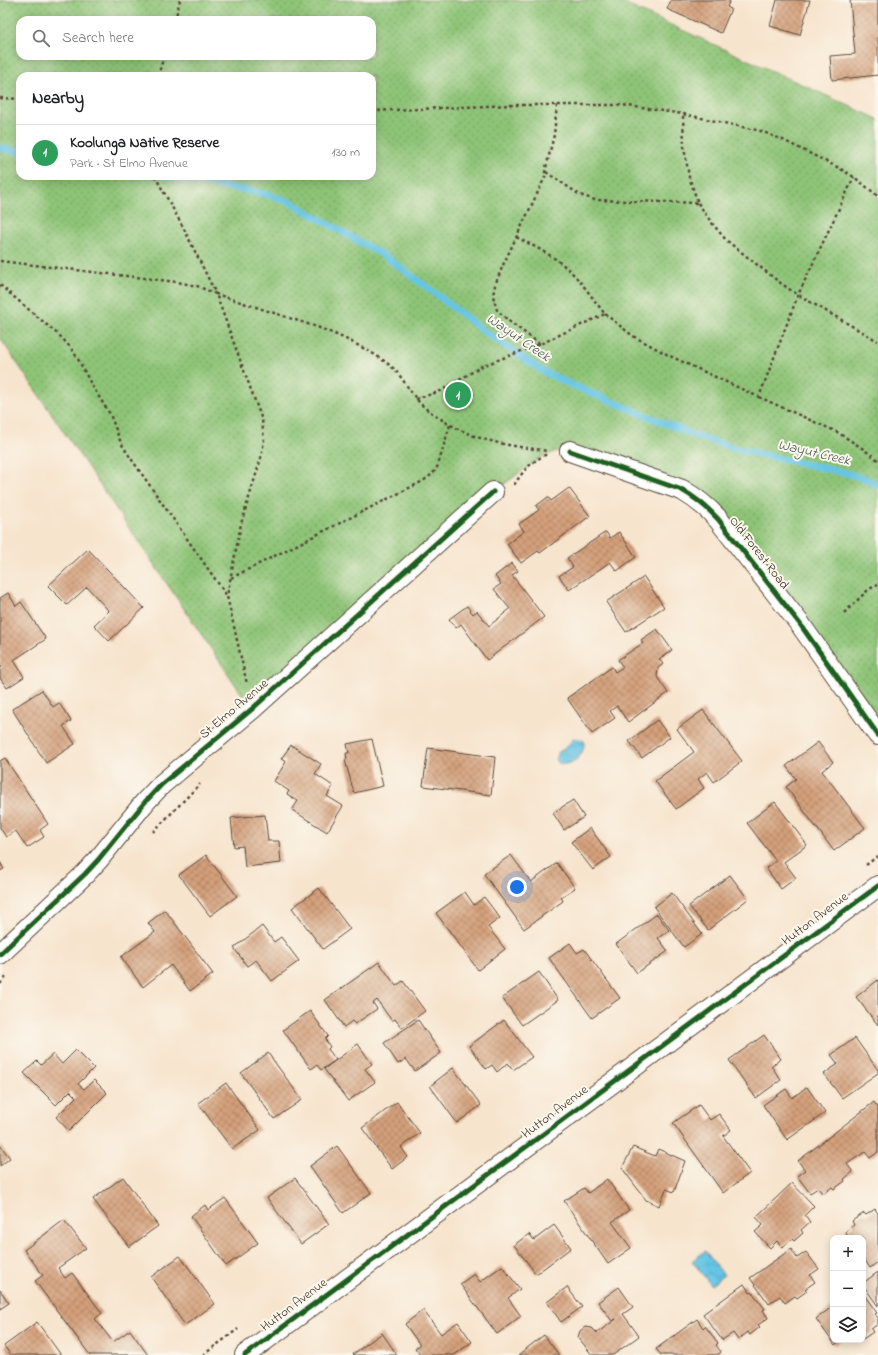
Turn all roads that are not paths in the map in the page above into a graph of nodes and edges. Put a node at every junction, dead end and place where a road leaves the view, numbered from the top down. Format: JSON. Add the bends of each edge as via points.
{"nodes":[{"id":1,"x":570,"y":451,"type":"dead end"},
{"id":2,"x":493,"y":492,"type":"dead end"},
{"id":3,"x":878,"y":735,"type":"edge"},
{"id":4,"x":878,"y":886,"type":"edge"},
{"id":5,"x":0,"y":954,"type":"edge"},
{"id":6,"x":245,"y":1355,"type":"edge"}],
"edges":[{"from":1,"to":3,"type":"street","name":"Old Forest Road","via":[[682,490],[704,504],[800,624]]},
{"from":2,"to":5,"type":"street","name":"St Elmo Avenue","via":[[252,709],[162,784],[85,874]]},
{"from":4,"to":6,"type":"street","name":"Hutton Avenue"}]}
